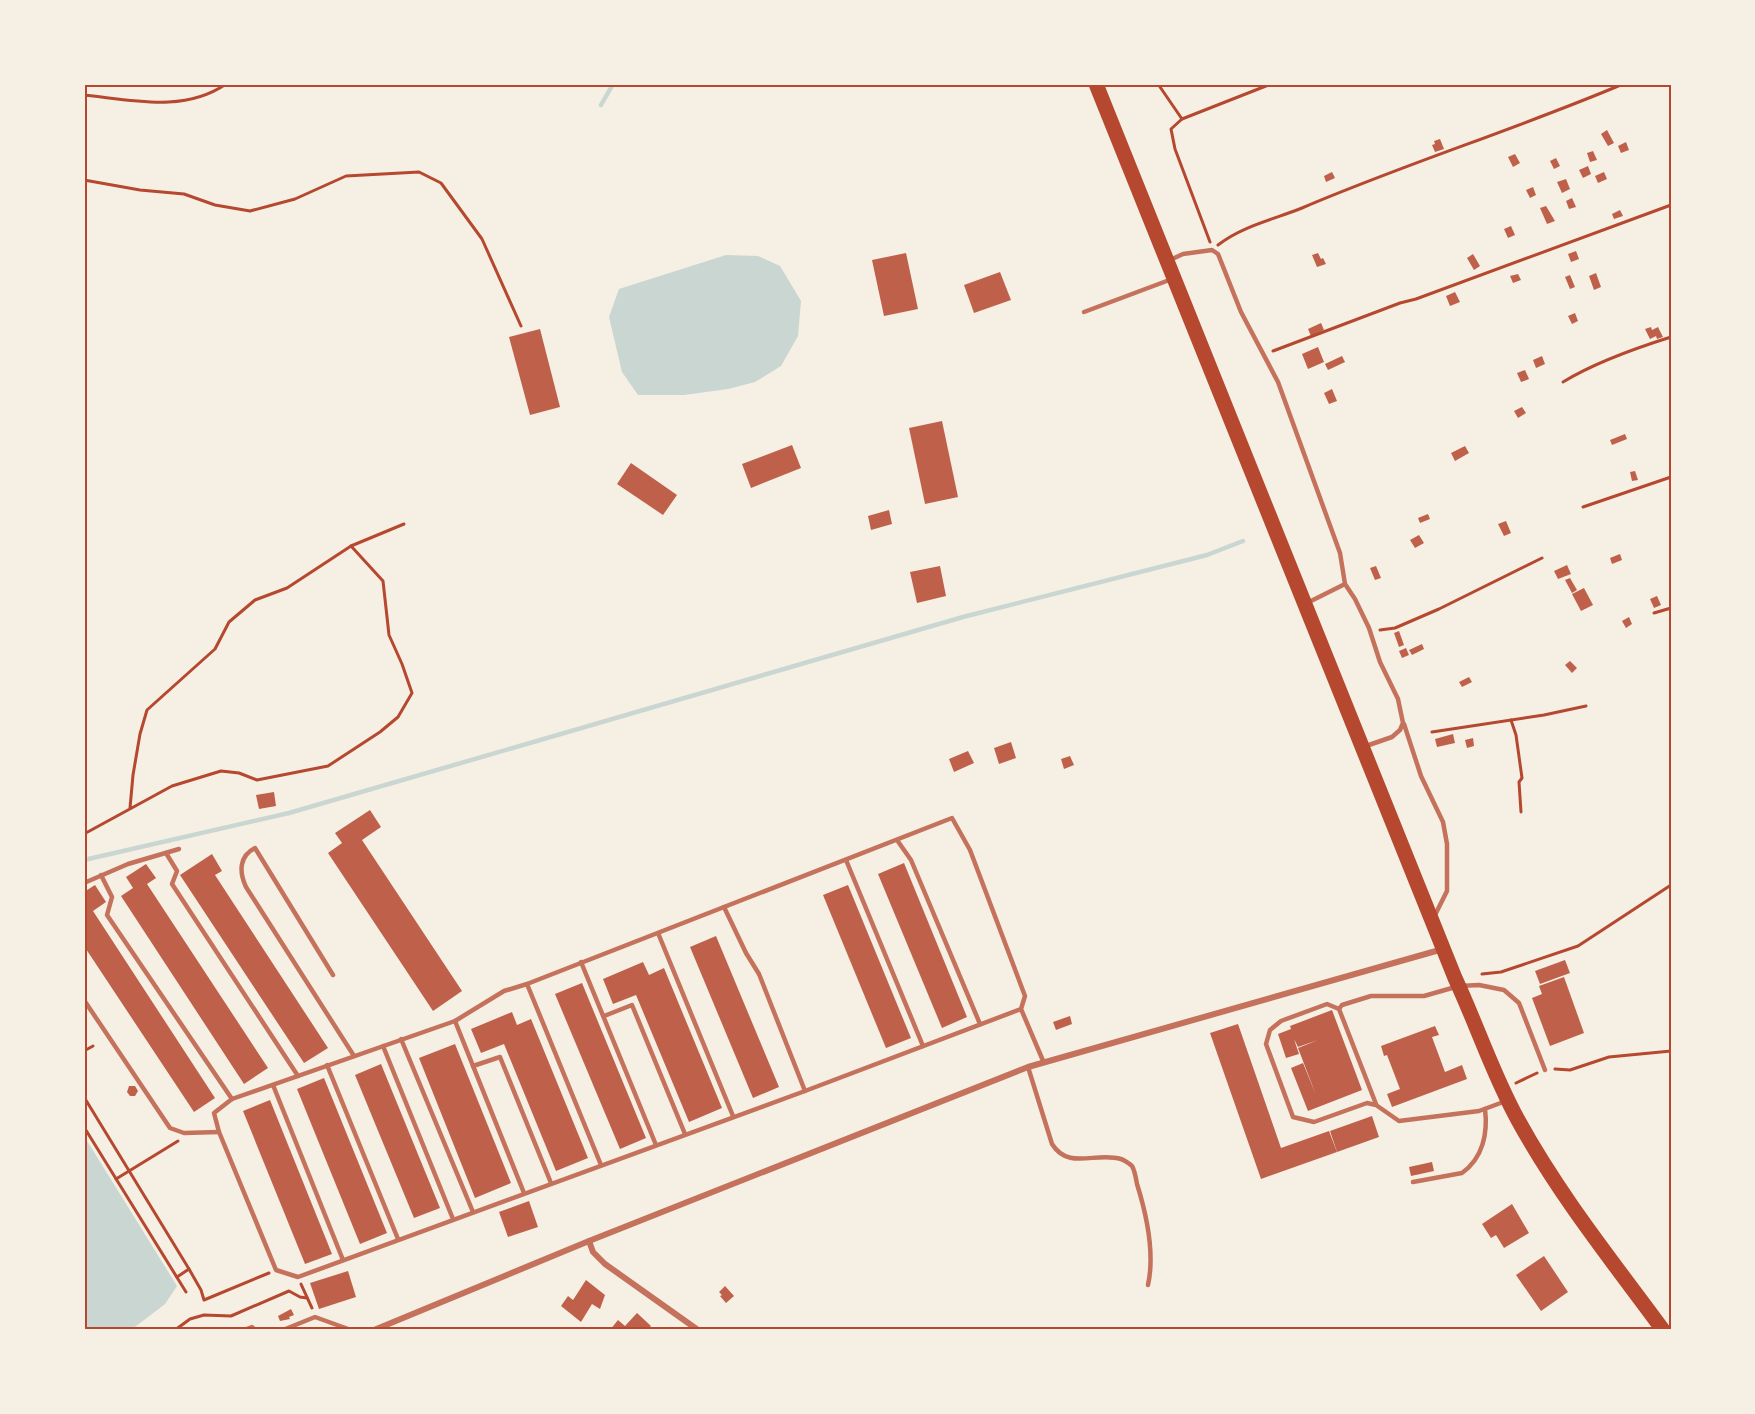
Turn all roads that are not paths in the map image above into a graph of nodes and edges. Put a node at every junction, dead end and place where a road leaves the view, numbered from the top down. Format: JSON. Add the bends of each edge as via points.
{"nodes":[{"id":1,"x":1096,"y":84,"type":"edge"},
{"id":2,"x":1168,"y":261,"type":"junction"},
{"id":3,"x":1175,"y":278,"type":"junction"},
{"id":4,"x":1084,"y":312,"type":"dead end"},
{"id":5,"x":1345,"y":584,"type":"junction"},
{"id":6,"x":1306,"y":604,"type":"junction"},
{"id":7,"x":1403,"y":723,"type":"junction"},
{"id":8,"x":1363,"y":747,"type":"junction"},
{"id":9,"x":897,"y":840,"type":"junction"},
{"id":10,"x":179,"y":849,"type":"dead end"},
{"id":11,"x":166,"y":853,"type":"junction"},
{"id":12,"x":846,"y":860,"type":"junction"},
{"id":13,"x":101,"y":875,"type":"junction"},
{"id":14,"x":84,"y":883,"type":"edge"},
{"id":15,"x":724,"y":907,"type":"junction"},
{"id":16,"x":1432,"y":920,"type":"junction"},
{"id":17,"x":658,"y":933,"type":"junction"},
{"id":18,"x":1444,"y":949,"type":"junction"},
{"id":19,"x":581,"y":962,"type":"junction"},
{"id":20,"x":333,"y":975,"type":"dead end"},
{"id":21,"x":1457,"y":982,"type":"junction"},
{"id":22,"x":527,"y":984,"type":"junction"},
{"id":23,"x":84,"y":1000,"type":"edge"},
{"id":24,"x":1021,"y":1009,"type":"junction"},
{"id":25,"x":1339,"y":1009,"type":"junction"},
{"id":26,"x":604,"y":1016,"type":"junction"},
{"id":27,"x":455,"y":1021,"type":"junction"},
{"id":28,"x":981,"y":1024,"type":"junction"},
{"id":29,"x":402,"y":1039,"type":"junction"},
{"id":30,"x":382,"y":1046,"type":"junction"},
{"id":31,"x":923,"y":1046,"type":"junction"},
{"id":32,"x":354,"y":1056,"type":"junction"},
{"id":33,"x":1044,"y":1063,"type":"junction"},
{"id":34,"x":327,"y":1065,"type":"junction"},
{"id":35,"x":473,"y":1066,"type":"junction"},
{"id":36,"x":1028,"y":1067,"type":"junction"},
{"id":37,"x":1545,"y":1070,"type":"dead end"},
{"id":38,"x":298,"y":1076,"type":"junction"},
{"id":39,"x":273,"y":1085,"type":"junction"},
{"id":40,"x":805,"y":1091,"type":"junction"},
{"id":41,"x":232,"y":1100,"type":"junction"},
{"id":42,"x":1508,"y":1101,"type":"junction"},
{"id":43,"x":1376,"y":1105,"type":"junction"},
{"id":44,"x":1485,"y":1109,"type":"junction"},
{"id":45,"x":733,"y":1116,"type":"junction"},
{"id":46,"x":219,"y":1132,"type":"junction"},
{"id":47,"x":685,"y":1134,"type":"junction"},
{"id":48,"x":656,"y":1145,"type":"junction"},
{"id":49,"x":602,"y":1165,"type":"junction"},
{"id":50,"x":1413,"y":1182,"type":"dead end"},
{"id":51,"x":551,"y":1183,"type":"junction"},
{"id":52,"x":524,"y":1193,"type":"junction"},
{"id":53,"x":473,"y":1212,"type":"junction"},
{"id":54,"x":453,"y":1219,"type":"junction"},
{"id":55,"x":398,"y":1239,"type":"junction"},
{"id":56,"x":589,"y":1241,"type":"junction"},
{"id":57,"x":343,"y":1260,"type":"junction"},
{"id":58,"x":1148,"y":1285,"type":"dead end"},
{"id":59,"x":244,"y":1330,"type":"edge"},
{"id":60,"x":255,"y":1330,"type":"edge"},
{"id":61,"x":283,"y":1330,"type":"edge"},
{"id":62,"x":351,"y":1330,"type":"edge"},
{"id":63,"x":374,"y":1330,"type":"edge"},
{"id":64,"x":698,"y":1330,"type":"edge"},
{"id":65,"x":1664,"y":1330,"type":"edge"}],
"edges":[{"from":1,"to":2,"type":"main road"},
{"from":2,"to":3,"type":"main road"},
{"from":2,"to":5,"type":"lane","via":[[1212,250],[1222,261],[1241,312],[1278,382],[1340,552]]},
{"from":3,"to":4,"type":"lane"},
{"from":3,"to":6,"type":"main road"},
{"from":5,"to":6,"type":"lane"},
{"from":5,"to":7,"type":"lane","via":[[1369,628],[1398,699]]},
{"from":6,"to":8,"type":"main road"},
{"from":7,"to":8,"type":"lane","via":[[1392,737]]},
{"from":7,"to":16,"type":"lane","via":[[1421,777],[1443,822],[1447,844],[1447,891]]},
{"from":8,"to":16,"type":"main road"},
{"from":9,"to":12,"type":"lane"},
{"from":9,"to":24,"type":"lane","via":[[952,818],[970,849],[1025,996]]},
{"from":9,"to":28,"type":"lane","via":[[911,860]]},
{"from":10,"to":11,"type":"lane"},
{"from":11,"to":13,"type":"lane"},
{"from":11,"to":38,"type":"lane","via":[[177,870],[172,884]]},
{"from":12,"to":15,"type":"lane"},
{"from":12,"to":31,"type":"lane"},
{"from":13,"to":14,"type":"lane"},
{"from":13,"to":41,"type":"lane","via":[[111,897],[107,915]]},
{"from":15,"to":17,"type":"lane"},
{"from":15,"to":40,"type":"lane","via":[[759,974]]},
{"from":16,"to":18,"type":"main road"},
{"from":17,"to":19,"type":"lane"},
{"from":17,"to":45,"type":"lane"},
{"from":18,"to":21,"type":"main road"},
{"from":18,"to":33,"type":"street"},
{"from":19,"to":22,"type":"lane"},
{"from":19,"to":26,"type":"lane"},
{"from":20,"to":32,"type":"lane","via":[[255,848],[252,849],[241,868],[246,887]]},
{"from":21,"to":25,"type":"lane","via":[[1424,996],[1371,996]]},
{"from":21,"to":37,"type":"lane","via":[[1504,990],[1519,1003]]},
{"from":21,"to":42,"type":"main road"},
{"from":22,"to":27,"type":"lane","via":[[504,991]]},
{"from":22,"to":49,"type":"lane"},
{"from":23,"to":46,"type":"lane","via":[[170,1128]]},
{"from":24,"to":28,"type":"lane"},
{"from":24,"to":33,"type":"lane"},
{"from":25,"to":43,"type":"lane"},
{"from":25,"to":43,"type":"lane","via":[[1327,1004],[1281,1021],[1270,1030],[1266,1044],[1293,1117],[1314,1122],[1367,1103]]},
{"from":26,"to":47,"type":"lane","via":[[632,1005]]},
{"from":26,"to":48,"type":"lane"},
{"from":27,"to":29,"type":"lane"},
{"from":27,"to":35,"type":"lane"},
{"from":28,"to":31,"type":"lane"},
{"from":29,"to":30,"type":"lane"},
{"from":29,"to":53,"type":"lane"},
{"from":30,"to":32,"type":"lane"},
{"from":30,"to":54,"type":"lane"},
{"from":31,"to":40,"type":"lane"},
{"from":32,"to":34,"type":"lane"},
{"from":33,"to":36,"type":"street"},
{"from":34,"to":38,"type":"lane"},
{"from":34,"to":55,"type":"lane"},
{"from":35,"to":51,"type":"lane","via":[[500,1057]]},
{"from":35,"to":52,"type":"lane"},
{"from":36,"to":56,"type":"street"},
{"from":36,"to":58,"type":"lane","via":[[1057,1152],[1073,1158],[1123,1159],[1132,1166],[1145,1208],[1151,1256]]},
{"from":38,"to":39,"type":"lane"},
{"from":39,"to":41,"type":"lane"},
{"from":39,"to":57,"type":"lane"},
{"from":40,"to":45,"type":"lane"},
{"from":41,"to":46,"type":"lane","via":[[214,1113]]},
{"from":42,"to":44,"type":"lane"},
{"from":42,"to":65,"type":"main road","via":[[1555,1183]]},
{"from":43,"to":44,"type":"lane","via":[[1399,1121]]},
{"from":44,"to":50,"type":"lane","via":[[1484,1140],[1475,1162],[1462,1173]]},
{"from":45,"to":47,"type":"lane"},
{"from":46,"to":57,"type":"lane","via":[[276,1270],[298,1277]]},
{"from":47,"to":48,"type":"lane"},
{"from":48,"to":49,"type":"lane"},
{"from":49,"to":51,"type":"lane"},
{"from":51,"to":52,"type":"lane"},
{"from":52,"to":53,"type":"lane"},
{"from":53,"to":54,"type":"lane"},
{"from":54,"to":55,"type":"lane"},
{"from":55,"to":57,"type":"lane"},
{"from":56,"to":63,"type":"street"},
{"from":56,"to":64,"type":"street","via":[[605,1264]]},
{"from":59,"to":60,"type":"lane"},
{"from":61,"to":62,"type":"lane","via":[[315,1317]]}]}
